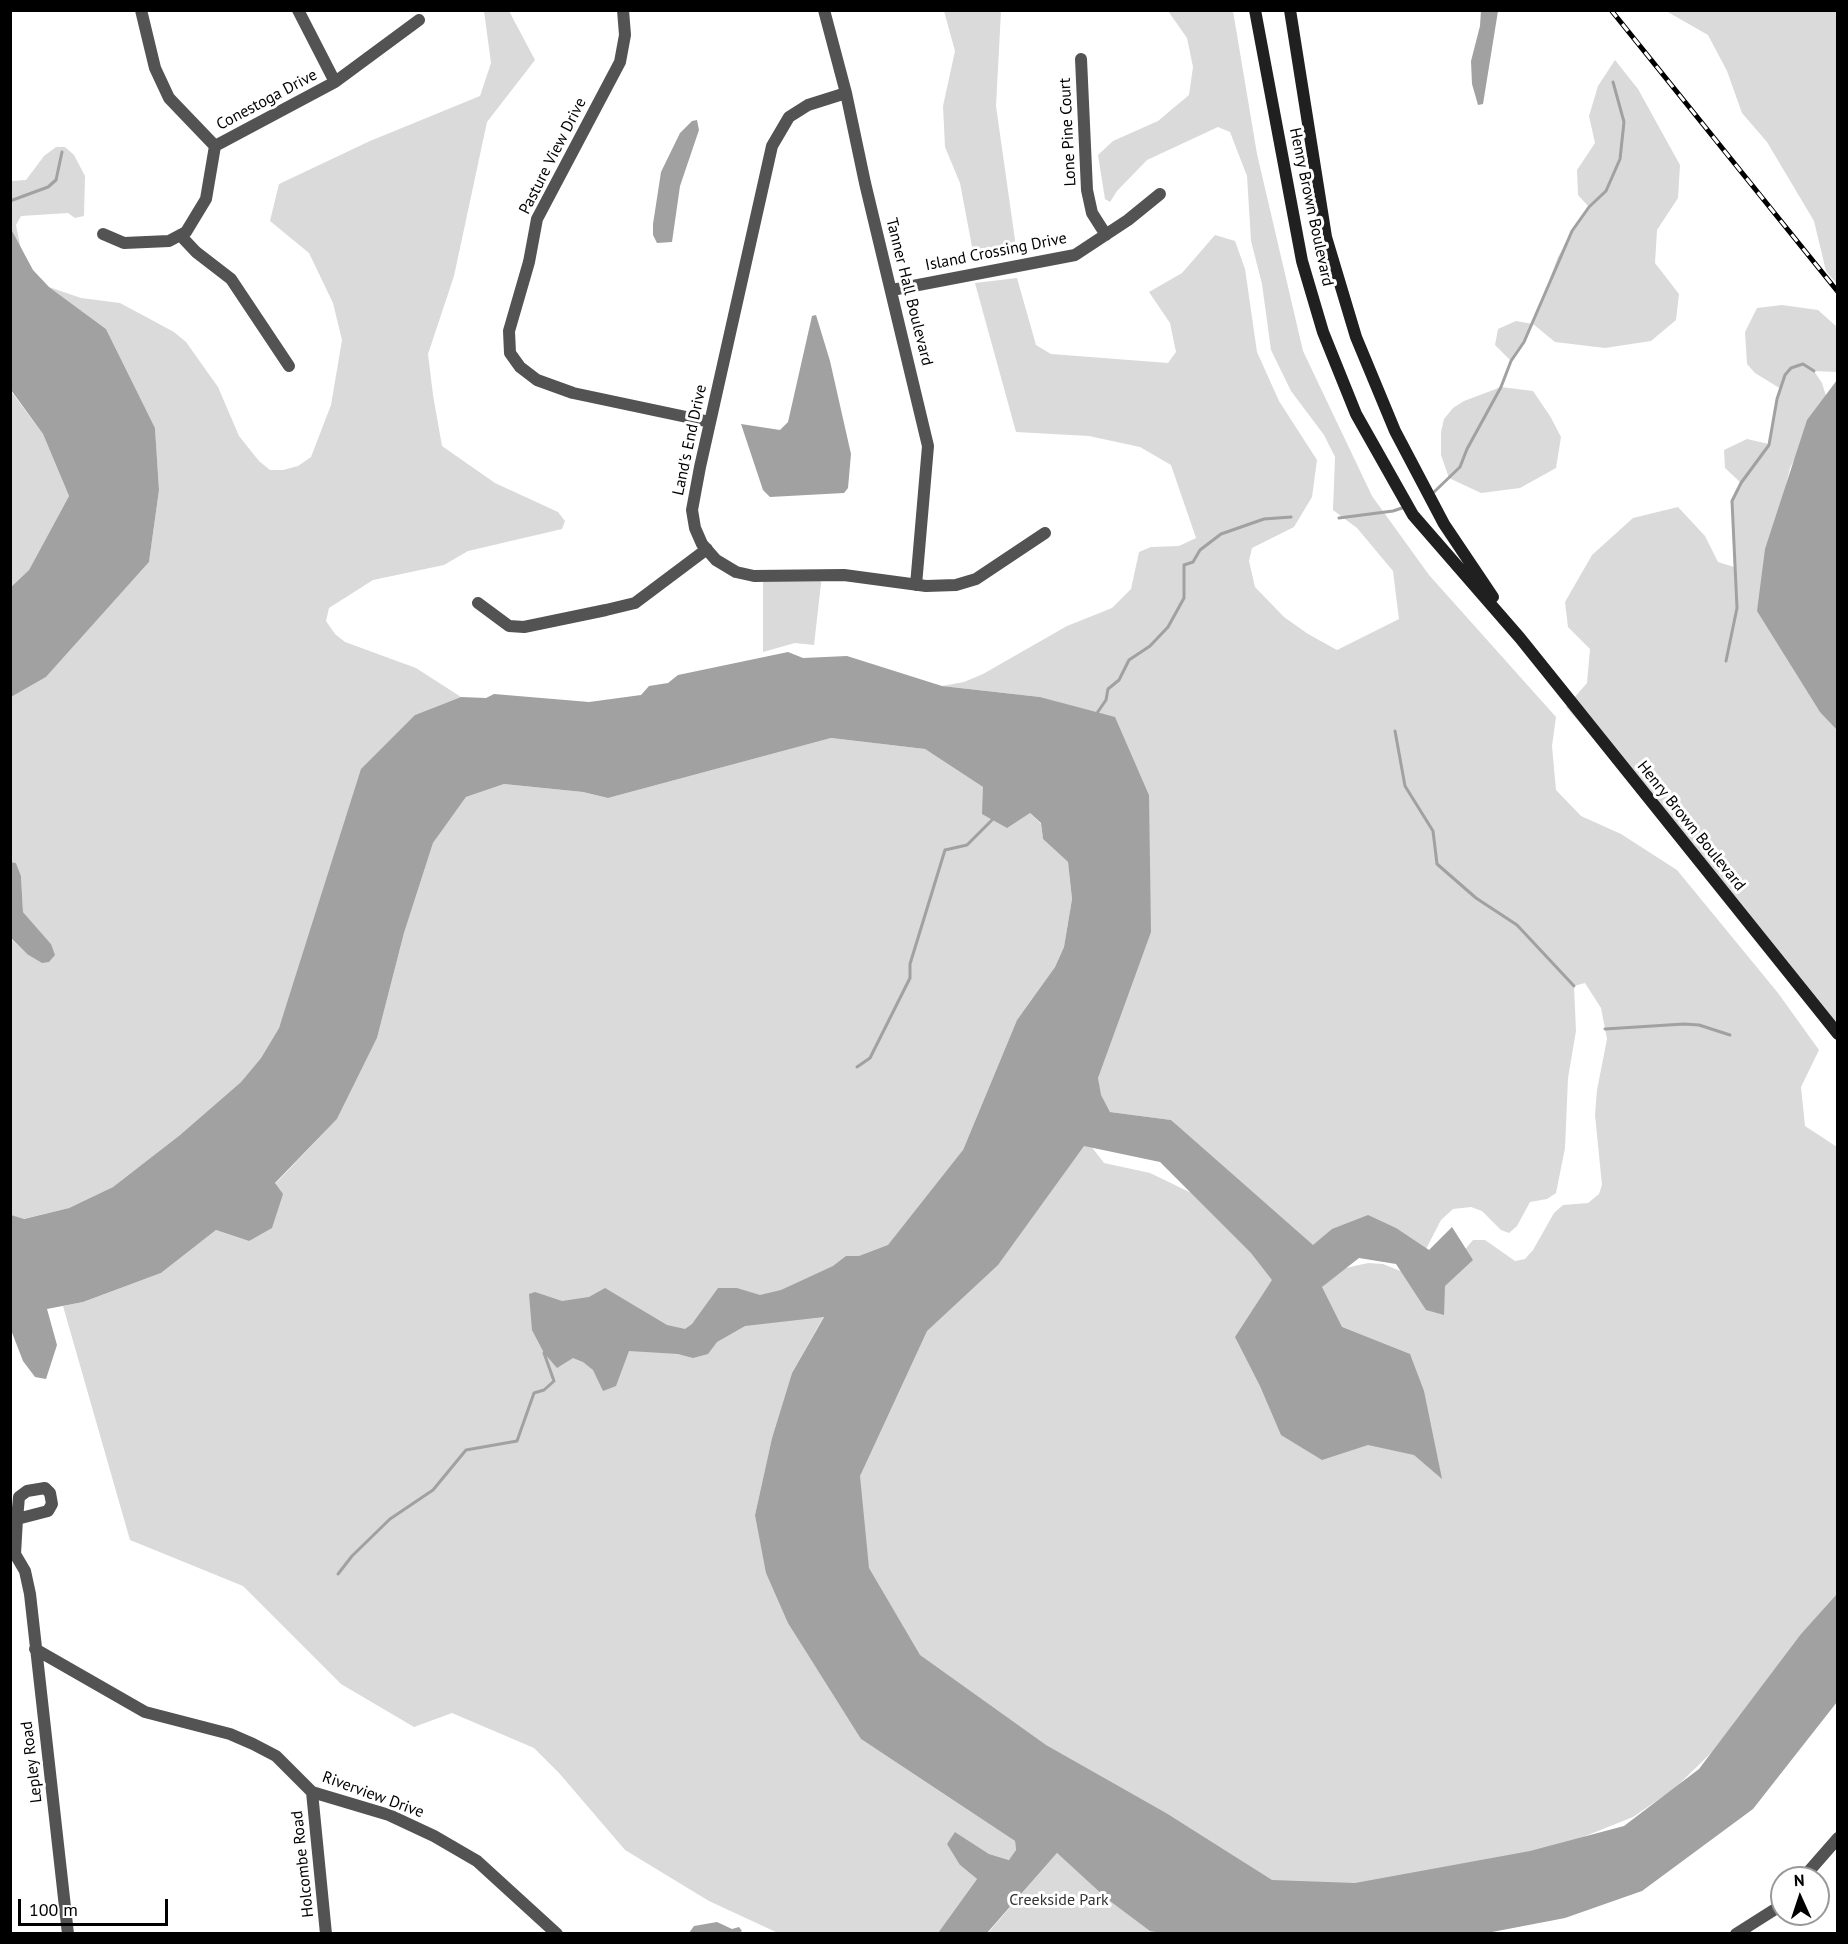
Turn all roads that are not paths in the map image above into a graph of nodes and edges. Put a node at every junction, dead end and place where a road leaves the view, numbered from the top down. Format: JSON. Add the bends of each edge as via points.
{"nodes":[{"id":1,"x":141,"y":10,"type":"edge"},
{"id":2,"x":298,"y":10,"type":"edge"},
{"id":3,"x":624,"y":10,"type":"edge"},
{"id":4,"x":824,"y":10,"type":"edge"},
{"id":5,"x":1255,"y":10,"type":"edge"},
{"id":6,"x":1290,"y":10,"type":"edge"},
{"id":7,"x":419,"y":20,"type":"dead end"},
{"id":8,"x":1081,"y":59,"type":"dead end"},
{"id":9,"x":335,"y":82,"type":"junction"},
{"id":10,"x":846,"y":93,"type":"junction"},
{"id":11,"x":215,"y":146,"type":"junction"},
{"id":12,"x":1160,"y":194,"type":"dead end"},
{"id":13,"x":103,"y":234,"type":"dead end"},
{"id":14,"x":180,"y":235,"type":"junction"},
{"id":15,"x":1106,"y":235,"type":"junction"},
{"id":16,"x":892,"y":290,"type":"junction"},
{"id":17,"x":290,"y":366,"type":"dead end"},
{"id":18,"x":710,"y":422,"type":"junction"},
{"id":19,"x":1046,"y":533,"type":"dead end"},
{"id":20,"x":707,"y":549,"type":"junction"},
{"id":21,"x":916,"y":585,"type":"junction"},
{"id":22,"x":478,"y":603,"type":"dead end"},
{"id":23,"x":1520,"y":638,"type":"junction"},
{"id":24,"x":1838,"y":1034,"type":"edge"},
{"id":25,"x":17,"y":1519,"type":"dead end"},
{"id":26,"x":13,"y":1553,"type":"edge"},
{"id":27,"x":35,"y":1649,"type":"junction"},
{"id":28,"x":312,"y":1792,"type":"junction"},
{"id":29,"x":1837,"y":1840,"type":"edge"},
{"id":30,"x":1814,"y":1866,"type":"edge"},
{"id":31,"x":1770,"y":1912,"type":"edge"},
{"id":32,"x":68,"y":1934,"type":"edge"},
{"id":33,"x":326,"y":1934,"type":"edge"},
{"id":34,"x":557,"y":1934,"type":"edge"},
{"id":35,"x":1736,"y":1934,"type":"edge"}],
"edges":[{"from":1,"to":11,"type":"street","via":[[155,68],[169,98]]},
{"from":2,"to":9,"type":"street","name":"Conestoga Drive"},
{"from":3,"to":18,"type":"street","name":"Pasture View Drive","via":[[620,62],[537,219],[509,331],[510,353],[520,368],[537,380],[573,393]]},
{"from":4,"to":10,"type":"street","name":"Tanner Hall Boulevard"},
{"from":5,"to":23,"type":"main road","name":"Henry Brown Boulevard","via":[[1302,261],[1323,332],[1356,414],[1413,515]]},
{"from":6,"to":23,"type":"main road","name":"Henry Brown Boulevard","via":[[1326,237],[1356,337],[1395,431],[1444,524]]},
{"from":7,"to":9,"type":"street","name":"Conestoga Drive"},
{"from":8,"to":15,"type":"street","name":"Lone Pine Court","via":[[1087,190],[1092,213]]},
{"from":9,"to":11,"type":"street","name":"Conestoga Drive"},
{"from":10,"to":16,"type":"street","name":"Tanner Hall Boulevard"},
{"from":10,"to":18,"type":"street","name":"Land's End Drive","via":[[808,105],[789,117],[772,146]]},
{"from":11,"to":14,"type":"street","via":[[206,199],[186,232]]},
{"from":12,"to":15,"type":"street","name":"Island Crossing Drive"},
{"from":13,"to":14,"type":"street","via":[[124,243],[169,241]]},
{"from":14,"to":17,"type":"street","via":[[231,279]]},
{"from":15,"to":16,"type":"street","name":"Island Crossing Drive","via":[[1075,255]]},
{"from":16,"to":21,"type":"street","name":"Tanner Hall Boulevard","via":[[928,446]]},
{"from":18,"to":20,"type":"street","name":"Land's End Drive","via":[[692,510],[695,528]]},
{"from":19,"to":21,"type":"street","name":"Land's End Drive","via":[[976,579],[956,585]]},
{"from":20,"to":21,"type":"street","name":"Land's End Drive","via":[[716,560],[736,572],[754,576],[844,575]]},
{"from":20,"to":22,"type":"street","via":[[635,603],[606,610],[524,627],[509,626]]},
{"from":23,"to":24,"type":"main road","name":"Henry Brown Boulevard"},
{"from":25,"to":26,"type":"street"},
{"from":26,"to":27,"type":"street","name":"Lepley Road","via":[[25,1571]]},
{"from":27,"to":28,"type":"street","name":"Riverview Drive","via":[[145,1712],[230,1734],[253,1744],[276,1756]]},
{"from":27,"to":32,"type":"street","name":"Lepley Road"},
{"from":28,"to":33,"type":"street","name":"Holcombe Road"},
{"from":28,"to":34,"type":"street","name":"Riverview Drive","via":[[388,1815],[434,1836],[477,1861]]},
{"from":29,"to":30,"type":"street"},
{"from":31,"to":35,"type":"street"}]}
